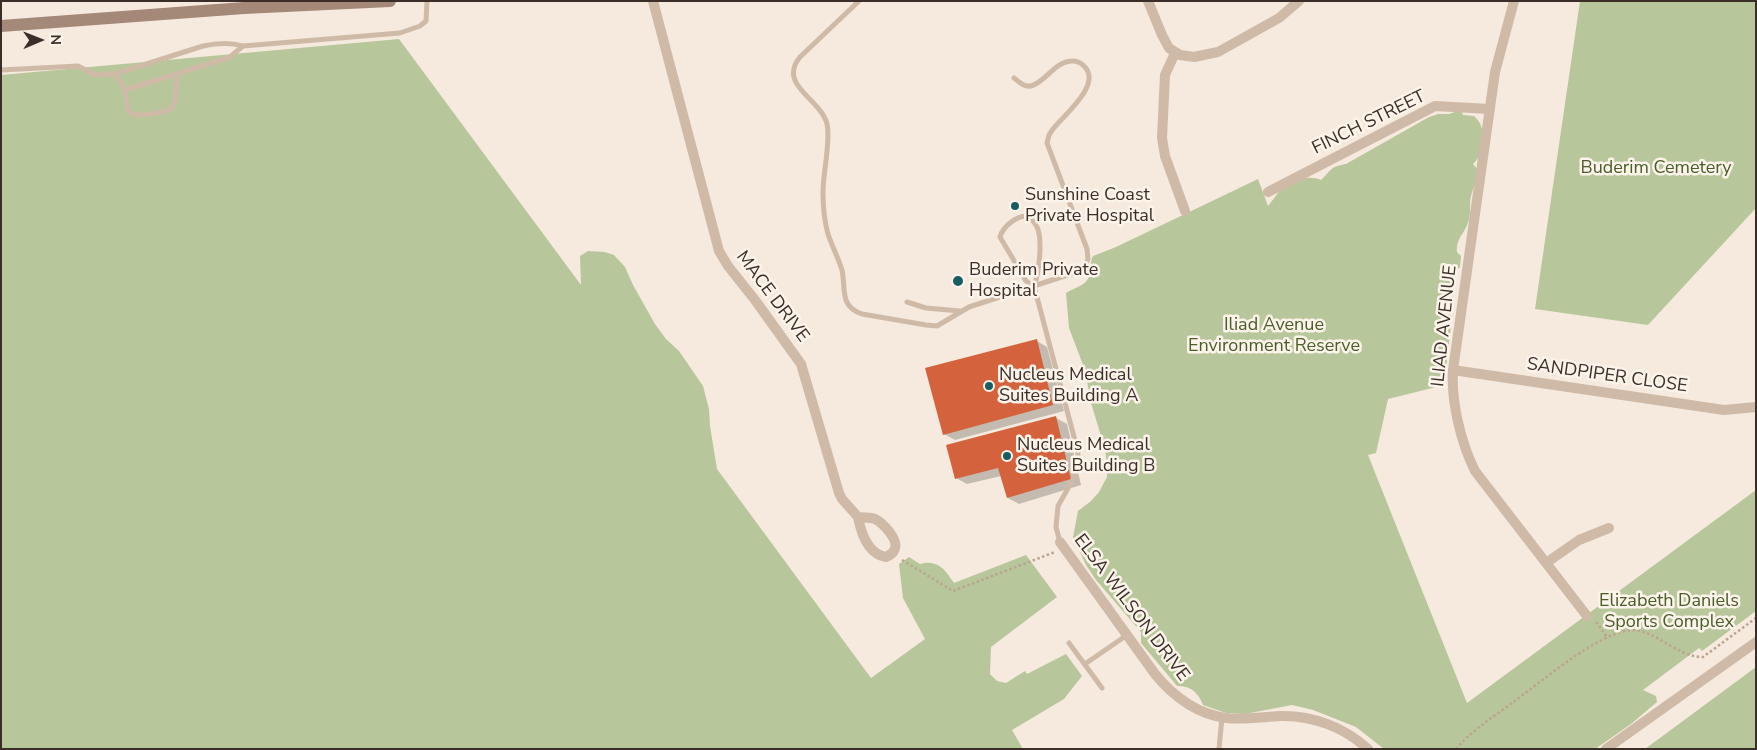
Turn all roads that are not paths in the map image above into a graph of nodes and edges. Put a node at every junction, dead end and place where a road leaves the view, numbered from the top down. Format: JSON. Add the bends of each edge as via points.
{"nodes":[{"id":1,"x":390,"y":1,"type":"edge"},
{"id":2,"x":427,"y":1,"type":"edge"},
{"id":3,"x":653,"y":1,"type":"edge"},
{"id":4,"x":859,"y":1,"type":"edge"},
{"id":5,"x":1148,"y":1,"type":"edge"},
{"id":6,"x":1299,"y":1,"type":"edge"},
{"id":7,"x":1514,"y":1,"type":"edge"},
{"id":8,"x":244,"y":4,"type":"edge"},
{"id":9,"x":1,"y":26,"type":"edge"},
{"id":10,"x":243,"y":46,"type":"junction"},
{"id":11,"x":1175,"y":53,"type":"junction"},
{"id":12,"x":1,"y":70,"type":"edge"},
{"id":13,"x":115,"y":74,"type":"junction"},
{"id":14,"x":177,"y":74,"type":"junction"},
{"id":15,"x":1014,"y":78,"type":"dead end"},
{"id":16,"x":125,"y":90,"type":"junction"},
{"id":17,"x":1490,"y":109,"type":"junction"},
{"id":18,"x":1268,"y":192,"type":"dead end"},
{"id":19,"x":1185,"y":211,"type":"dead end"},
{"id":20,"x":1034,"y":286,"type":"junction"},
{"id":21,"x":907,"y":302,"type":"dead end"},
{"id":22,"x":961,"y":311,"type":"junction"},
{"id":23,"x":1453,"y":370,"type":"junction"},
{"id":24,"x":1756,"y":407,"type":"edge"},
{"id":25,"x":858,"y":518,"type":"junction"},
{"id":26,"x":1609,"y":528,"type":"dead end"},
{"id":27,"x":1062,"y":546,"type":"joint"},
{"id":28,"x":1546,"y":563,"type":"junction"},
{"id":29,"x":1588,"y":616,"type":"road end"},
{"id":30,"x":1128,"y":635,"type":"junction"},
{"id":31,"x":1756,"y":642,"type":"edge"},
{"id":32,"x":1069,"y":643,"type":"dead end"},
{"id":33,"x":1084,"y":664,"type":"junction"},
{"id":34,"x":1102,"y":688,"type":"dead end"},
{"id":35,"x":1222,"y":717,"type":"junction"},
{"id":36,"x":1219,"y":749,"type":"edge"},
{"id":37,"x":1368,"y":749,"type":"edge"},
{"id":38,"x":1606,"y":749,"type":"edge"}],
"edges":[{"from":1,"to":8,"type":"main road"},
{"from":2,"to":10,"type":"lane","via":[[426,21],[410,31]]},
{"from":3,"to":25,"type":"street","name":"MACE DRIVE","via":[[719,251],[801,364],[838,493]]},
{"from":4,"to":22,"type":"lane","via":[[796,61],[793,71],[796,84],[821,111],[828,126],[823,176],[824,213],[828,235],[841,268],[846,300],[852,309],[862,314],[926,325],[937,326]]},
{"from":5,"to":11,"type":"street","via":[[1165,42]]},
{"from":6,"to":11,"type":"street","via":[[1279,18],[1218,52],[1194,57]]},
{"from":7,"to":17,"type":"street","name":"ILIAD AVENUE","via":[[1497,65]]},
{"from":8,"to":9,"type":"main road"},
{"from":10,"to":13,"type":"lane","via":[[224,43],[203,46]]},
{"from":10,"to":14,"type":"lane","via":[[230,57]]},
{"from":11,"to":19,"type":"street","via":[[1165,75],[1162,138],[1165,156]]},
{"from":12,"to":13,"type":"lane","via":[[78,66],[95,75]]},
{"from":13,"to":16,"type":"lane"},
{"from":14,"to":16,"type":"lane"},
{"from":14,"to":16,"type":"lane","via":[[175,102],[165,111],[133,115],[128,111]]},
{"from":15,"to":20,"type":"lane","via":[[1023,85],[1032,86],[1062,63],[1074,60],[1085,67],[1090,76],[1086,91],[1048,135],[1047,142],[1086,244],[1086,265],[1080,272]]},
{"from":17,"to":18,"type":"street","name":"FINCH STREET","via":[[1435,106]]},
{"from":17,"to":23,"type":"street","name":"ILIAD AVENUE"},
{"from":20,"to":20,"type":"lane","name":"ELSA WILSON DRIVE","via":[[1026,281],[1000,237],[1003,230],[1024,215],[1030,217],[1038,232],[1038,277]]},
{"from":20,"to":22,"type":"lane"},
{"from":20,"to":27,"type":"lane","name":"ELSA WILSON DRIVE","via":[[1078,452],[1075,476],[1058,506],[1057,532]]},
{"from":21,"to":22,"type":"lane"},
{"from":23,"to":24,"type":"street","name":"SANDPIPER CLOSE","via":[[1724,410]]},
{"from":23,"to":28,"type":"street","name":"ILIAD AVENUE","via":[[1454,403],[1470,461]]},
{"from":25,"to":25,"type":"street","name":"MACE DRIVE","via":[[864,537],[875,553],[886,557],[892,553],[895,542],[882,523],[871,518]]},
{"from":26,"to":28,"type":"street","via":[[1579,540]]},
{"from":27,"to":30,"type":"street","name":"ELSA WILSON DRIVE"},
{"from":28,"to":29,"type":"street","name":"ILIAD AVENUE"},
{"from":30,"to":33,"type":"lane"},
{"from":30,"to":35,"type":"street","name":"ELSA WILSON DRIVE","via":[[1155,674],[1174,694],[1204,712]]},
{"from":31,"to":38,"type":"street"},
{"from":32,"to":33,"type":"lane"},
{"from":33,"to":34,"type":"lane"},
{"from":35,"to":36,"type":"lane"},
{"from":35,"to":37,"type":"street","name":"ELSA WILSON DRIVE","via":[[1293,716],[1312,720],[1340,729]]}]}
